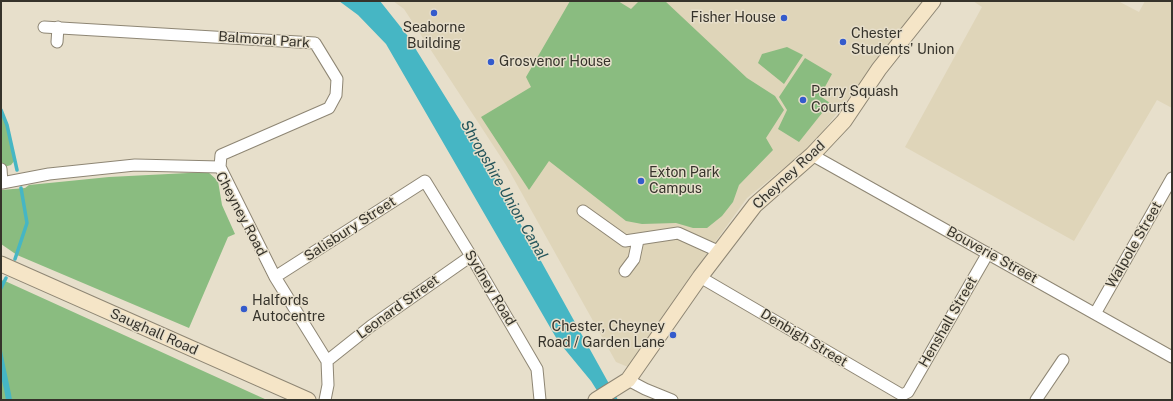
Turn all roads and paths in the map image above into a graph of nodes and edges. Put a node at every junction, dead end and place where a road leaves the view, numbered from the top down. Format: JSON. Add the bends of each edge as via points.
{"nodes":[{"id":1,"x":932,"y":1,"type":"edge"},
{"id":2,"x":44,"y":27,"type":"dead end"},
{"id":3,"x":58,"y":27,"type":"junction"},
{"id":4,"x":57,"y":42,"type":"dead end"},
{"id":5,"x":812,"y":155,"type":"junction"},
{"id":6,"x":220,"y":167,"type":"junction"},
{"id":7,"x":1,"y":170,"type":"edge"},
{"id":8,"x":1172,"y":178,"type":"edge"},
{"id":9,"x":425,"y":181,"type":"joint"},
{"id":10,"x":583,"y":211,"type":"dead end"},
{"id":11,"x":638,"y":240,"type":"junction"},
{"id":12,"x":720,"y":252,"type":"junction"},
{"id":13,"x":988,"y":253,"type":"junction"},
{"id":14,"x":471,"y":256,"type":"junction"},
{"id":15,"x":1,"y":264,"type":"edge"},
{"id":16,"x":625,"y":270,"type":"dead end"},
{"id":17,"x":275,"y":277,"type":"junction"},
{"id":18,"x":700,"y":277,"type":"junction"},
{"id":19,"x":1096,"y":312,"type":"junction"},
{"id":20,"x":1172,"y":357,"type":"edge"},
{"id":21,"x":1063,"y":360,"type":"dead end"},
{"id":22,"x":327,"y":361,"type":"junction"},
{"id":23,"x":626,"y":382,"type":"junction"},
{"id":24,"x":908,"y":392,"type":"joint"},
{"id":25,"x":308,"y":400,"type":"edge"},
{"id":26,"x":325,"y":400,"type":"edge"},
{"id":27,"x":540,"y":400,"type":"edge"},
{"id":28,"x":596,"y":400,"type":"edge"},
{"id":29,"x":672,"y":400,"type":"edge"},
{"id":30,"x":1036,"y":400,"type":"edge"}],
"edges":[{"from":1,"to":5,"type":"street","name":"Cheyney Road","via":[[879,69],[844,121]]},
{"from":2,"to":3,"type":"street","name":"Balmoral Park"},
{"from":3,"to":4,"type":"street"},
{"from":3,"to":6,"type":"street","name":"Balmoral Park","via":[[315,43],[337,79],[336,96],[329,108],[221,155]]},
{"from":5,"to":12,"type":"street","name":"Cheyney Road","via":[[755,205]]},
{"from":5,"to":13,"type":"street","name":"Bouverie Street"},
{"from":6,"to":7,"type":"street","name":"Cheyney Road","via":[[135,165],[49,174],[2,183]]},
{"from":6,"to":17,"type":"street","name":"Cheyney Road"},
{"from":8,"to":19,"type":"street","name":"Walpole Street"},
{"from":9,"to":14,"type":"street","name":"Sydney Road"},
{"from":9,"to":17,"type":"street","name":"Salisbury Street"},
{"from":10,"to":11,"type":"street","via":[[625,241]]},
{"from":11,"to":12,"type":"street","via":[[678,233]]},
{"from":11,"to":16,"type":"street","via":[[634,260]]},
{"from":12,"to":18,"type":"street","name":"Cheyney Road"},
{"from":13,"to":19,"type":"street","name":"Bouverie Street"},
{"from":13,"to":24,"type":"street","name":"Henshall Street"},
{"from":14,"to":22,"type":"street","name":"Leonard Street","via":[[371,326]]},
{"from":14,"to":27,"type":"street","name":"Sydney Road","via":[[537,368]]},
{"from":15,"to":25,"type":"street","name":"Saughall Road"},
{"from":17,"to":22,"type":"street","name":"Cheyney Road"},
{"from":18,"to":23,"type":"street","name":"Cheyney Road"},
{"from":18,"to":24,"type":"street","name":"Denbigh Street","via":[[893,392],[902,395]]},
{"from":19,"to":20,"type":"street","name":"Bouverie Street"},
{"from":21,"to":30,"type":"street"},
{"from":22,"to":26,"type":"street","name":"Cheyney Road","via":[[328,384]]},
{"from":23,"to":28,"type":"street","name":"Cheyney Road"},
{"from":23,"to":29,"type":"street"}]}
